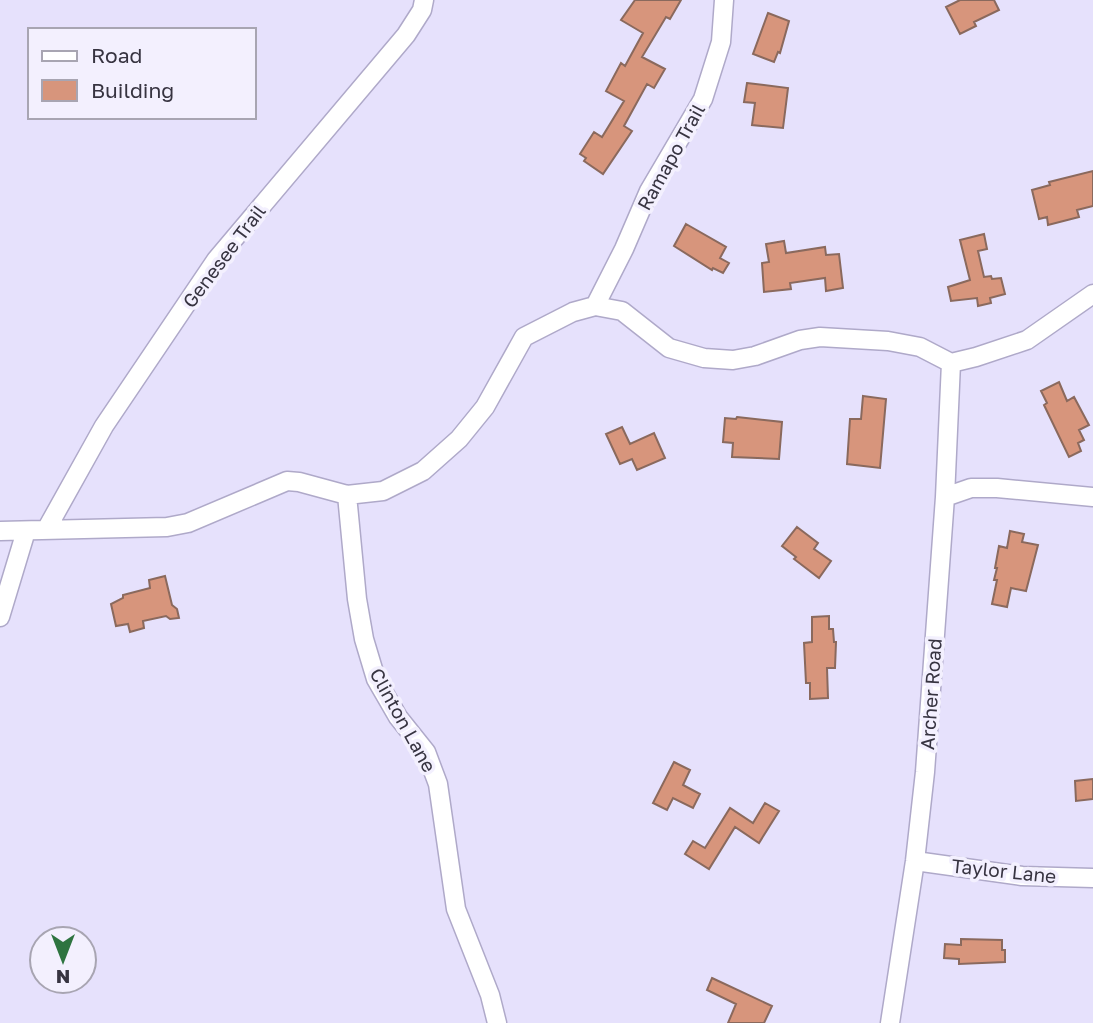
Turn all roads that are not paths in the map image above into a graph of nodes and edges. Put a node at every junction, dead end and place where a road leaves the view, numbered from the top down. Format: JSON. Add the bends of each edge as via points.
{"nodes":[{"id":1,"x":425,"y":0,"type":"edge"},
{"id":2,"x":724,"y":0,"type":"edge"},
{"id":3,"x":1093,"y":294,"type":"edge"},
{"id":4,"x":595,"y":306,"type":"junction"},
{"id":5,"x":951,"y":363,"type":"junction"},
{"id":6,"x":346,"y":495,"type":"junction"},
{"id":7,"x":945,"y":497,"type":"junction"},
{"id":8,"x":1093,"y":497,"type":"edge"},
{"id":9,"x":46,"y":530,"type":"junction"},
{"id":10,"x":0,"y":531,"type":"edge"},
{"id":11,"x":26,"y":531,"type":"junction"},
{"id":12,"x":0,"y":617,"type":"edge"},
{"id":13,"x":915,"y":861,"type":"junction"},
{"id":14,"x":1093,"y":878,"type":"edge"},
{"id":15,"x":497,"y":1023,"type":"edge"},
{"id":16,"x":890,"y":1023,"type":"edge"}],
"edges":[{"from":1,"to":9,"type":"street","name":"Genesee Trail","via":[[406,35],[216,260],[104,426]]},
{"from":2,"to":4,"type":"street","name":"Ramapo Trail","via":[[721,42],[703,99],[649,191]]},
{"from":3,"to":5,"type":"street","via":[[1027,340]]},
{"from":4,"to":5,"type":"street","via":[[622,311],[669,348],[704,358],[733,360],[820,337],[920,347]]},
{"from":4,"to":6,"type":"street","via":[[572,312],[524,337],[485,407],[459,439],[423,471],[383,491]]},
{"from":5,"to":7,"type":"street","name":"Archer Road"},
{"from":6,"to":9,"type":"street","via":[[287,481],[188,523]]},
{"from":6,"to":15,"type":"street","name":"Clinton Lane","via":[[363,639],[376,679],[426,752],[438,784],[456,909],[491,995]]},
{"from":7,"to":8,"type":"street","via":[[971,488],[997,488]]},
{"from":7,"to":13,"type":"street","name":"Archer Road"},
{"from":9,"to":11,"type":"street"},
{"from":10,"to":11,"type":"street"},
{"from":11,"to":12,"type":"street"},
{"from":13,"to":14,"type":"street","name":"Taylor Lane","via":[[1022,876]]},
{"from":13,"to":16,"type":"street","name":"Archer Road"}]}
